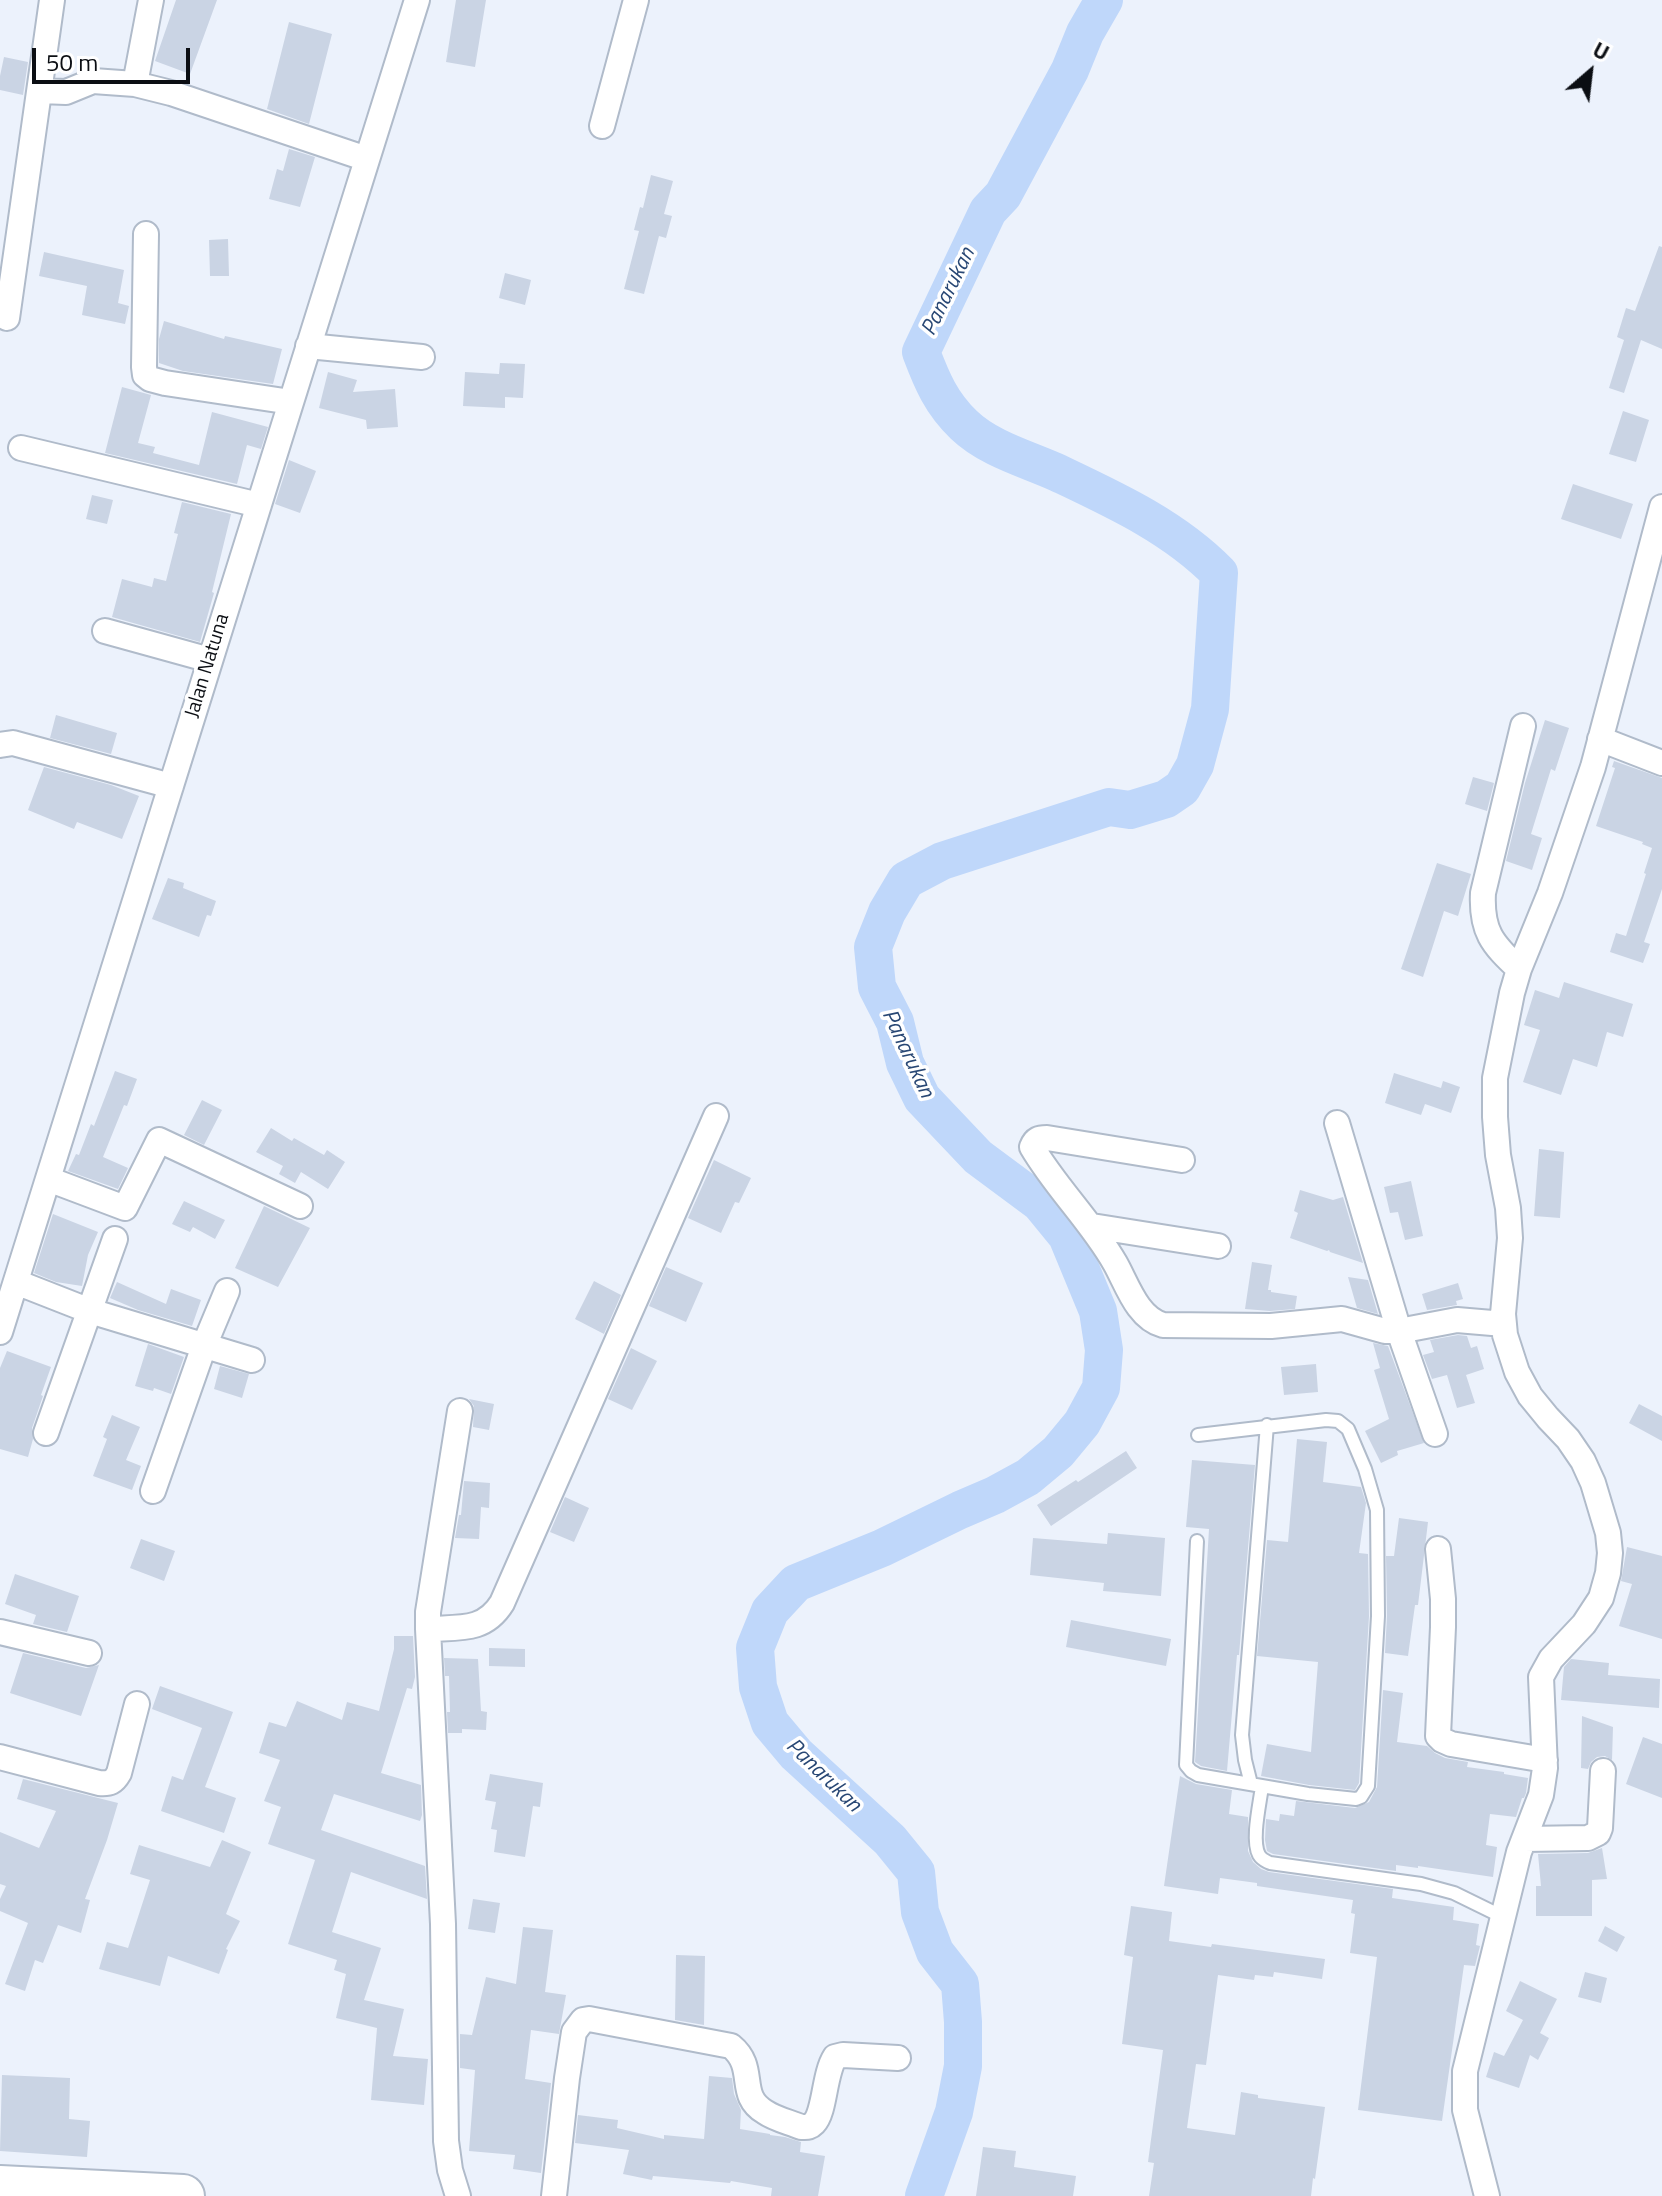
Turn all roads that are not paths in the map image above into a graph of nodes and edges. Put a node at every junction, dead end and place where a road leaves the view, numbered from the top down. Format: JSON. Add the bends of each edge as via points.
{"nodes":[{"id":1,"x":52,"y":0,"type":"edge"},
{"id":2,"x":151,"y":0,"type":"edge"},
{"id":3,"x":417,"y":0,"type":"edge"},
{"id":4,"x":636,"y":0,"type":"edge"},
{"id":5,"x":135,"y":84,"type":"junction"},
{"id":6,"x":40,"y":91,"type":"junction"},
{"id":7,"x":602,"y":126,"type":"dead end"},
{"id":8,"x":367,"y":159,"type":"junction"},
{"id":9,"x":146,"y":234,"type":"dead end"},
{"id":10,"x":7,"y":318,"type":"dead end"},
{"id":11,"x":308,"y":346,"type":"junction"},
{"id":12,"x":422,"y":357,"type":"dead end"},
{"id":13,"x":291,"y":402,"type":"junction"},
{"id":14,"x":21,"y":448,"type":"dead end"},
{"id":15,"x":259,"y":505,"type":"junction"},
{"id":16,"x":1662,"y":507,"type":"edge"},
{"id":17,"x":105,"y":631,"type":"dead end"},
{"id":18,"x":210,"y":660,"type":"junction"},
{"id":19,"x":1523,"y":726,"type":"dead end"},
{"id":20,"x":1600,"y":739,"type":"junction"},
{"id":21,"x":0,"y":745,"type":"edge"},
{"id":22,"x":1662,"y":763,"type":"edge"},
{"id":23,"x":171,"y":786,"type":"junction"},
{"id":24,"x":1519,"y":969,"type":"junction"},
{"id":25,"x":716,"y":1116,"type":"dead end"},
{"id":26,"x":1337,"y":1123,"type":"dead end"},
{"id":27,"x":1182,"y":1160,"type":"dead end"},
{"id":28,"x":48,"y":1179,"type":"junction"},
{"id":29,"x":300,"y":1206,"type":"dead end"},
{"id":30,"x":1092,"y":1226,"type":"junction"},
{"id":31,"x":115,"y":1239,"type":"dead end"},
{"id":32,"x":1218,"y":1246,"type":"dead end"},
{"id":33,"x":16,"y":1282,"type":"junction"},
{"id":34,"x":227,"y":1291,"type":"dead end"},
{"id":35,"x":90,"y":1311,"type":"junction"},
{"id":36,"x":1504,"y":1324,"type":"junction"},
{"id":37,"x":1399,"y":1331,"type":"junction"},
{"id":38,"x":0,"y":1332,"type":"edge"},
{"id":39,"x":204,"y":1346,"type":"junction"},
{"id":40,"x":252,"y":1360,"type":"dead end"},
{"id":41,"x":460,"y":1411,"type":"dead end"},
{"id":42,"x":1267,"y":1425,"type":"junction"},
{"id":43,"x":46,"y":1433,"type":"dead end"},
{"id":44,"x":1435,"y":1434,"type":"dead end"},
{"id":45,"x":1198,"y":1435,"type":"dead end"},
{"id":46,"x":153,"y":1491,"type":"dead end"},
{"id":47,"x":1197,"y":1541,"type":"dead end"},
{"id":48,"x":1438,"y":1549,"type":"dead end"},
{"id":49,"x":428,"y":1629,"type":"junction"},
{"id":50,"x":0,"y":1632,"type":"edge"},
{"id":51,"x":89,"y":1653,"type":"dead end"},
{"id":52,"x":137,"y":1704,"type":"dead end"},
{"id":53,"x":0,"y":1757,"type":"edge"},
{"id":54,"x":1545,"y":1760,"type":"junction"},
{"id":55,"x":1603,"y":1771,"type":"dead end"},
{"id":56,"x":1257,"y":1785,"type":"junction"},
{"id":57,"x":1525,"y":1839,"type":"junction"},
{"id":58,"x":1503,"y":1917,"type":"junction"},
{"id":59,"x":898,"y":2058,"type":"dead end"},
{"id":60,"x":0,"y":2187,"type":"edge"},
{"id":61,"x":183,"y":2196,"type":"edge"},
{"id":62,"x":458,"y":2196,"type":"edge"},
{"id":63,"x":554,"y":2196,"type":"edge"},
{"id":64,"x":1487,"y":2196,"type":"edge"}],
"edges":[{"from":1,"to":6,"type":"street"},
{"from":2,"to":5,"type":"street"},
{"from":3,"to":8,"type":"street","name":"Jalan Natuna"},
{"from":4,"to":7,"type":"street"},
{"from":5,"to":6,"type":"street","via":[[93,81],[66,92]]},
{"from":5,"to":8,"type":"street"},
{"from":6,"to":10,"type":"street"},
{"from":8,"to":11,"type":"street","name":"Jalan Natuna"},
{"from":9,"to":13,"type":"street","via":[[145,375],[165,383]]},
{"from":11,"to":12,"type":"street"},
{"from":11,"to":13,"type":"street","name":"Jalan Natuna"},
{"from":13,"to":15,"type":"street","name":"Jalan Natuna"},
{"from":14,"to":15,"type":"street"},
{"from":15,"to":18,"type":"street","name":"Jalan Natuna"},
{"from":16,"to":20,"type":"street"},
{"from":17,"to":18,"type":"street"},
{"from":18,"to":23,"type":"street","name":"Jalan Natuna"},
{"from":19,"to":24,"type":"street","via":[[1482,914],[1489,934]]},
{"from":20,"to":22,"type":"street"},
{"from":20,"to":24,"type":"street"},
{"from":21,"to":23,"type":"street","via":[[13,743]]},
{"from":23,"to":28,"type":"street","name":"Jalan Natuna"},
{"from":24,"to":36,"type":"street","via":[[1495,1078],[1510,1238]]},
{"from":25,"to":49,"type":"street","via":[[502,1603],[481,1623]]},
{"from":26,"to":37,"type":"street"},
{"from":27,"to":30,"type":"street","via":[[1039,1138],[1032,1147]]},
{"from":28,"to":29,"type":"street","via":[[125,1208],[159,1140]]},
{"from":28,"to":33,"type":"street","name":"Jalan Natuna"},
{"from":30,"to":32,"type":"street"},
{"from":30,"to":37,"type":"street","via":[[1139,1307],[1156,1323],[1271,1326],[1342,1319]]},
{"from":31,"to":35,"type":"street"},
{"from":33,"to":35,"type":"street"},
{"from":33,"to":38,"type":"street","name":"Jalan Natuna"},
{"from":34,"to":39,"type":"street"},
{"from":35,"to":39,"type":"street"},
{"from":35,"to":43,"type":"street"},
{"from":36,"to":37,"type":"street","via":[[1457,1320]]},
{"from":36,"to":54,"type":"street","via":[[1530,1396],[1583,1461],[1610,1553],[1594,1611],[1541,1677]]},
{"from":37,"to":44,"type":"street"},
{"from":39,"to":40,"type":"street"},
{"from":39,"to":46,"type":"street"},
{"from":41,"to":49,"type":"street"},
{"from":42,"to":45,"type":"lane"},
{"from":42,"to":56,"type":"lane","via":[[1242,1735],[1245,1760]]},
{"from":42,"to":56,"type":"lane","via":[[1326,1420],[1348,1429],[1377,1510],[1379,1583],[1365,1794],[1356,1799]]},
{"from":47,"to":56,"type":"lane","via":[[1186,1765],[1198,1775]]},
{"from":48,"to":54,"type":"street","via":[[1443,1627],[1438,1736],[1451,1744]]},
{"from":49,"to":62,"type":"street","via":[[443,1924],[446,2141]]},
{"from":50,"to":51,"type":"street"},
{"from":52,"to":53,"type":"street","via":[[119,1773],[109,1783]]},
{"from":54,"to":57,"type":"street","via":[[1541,1795]]},
{"from":55,"to":57,"type":"street","via":[[1598,1833],[1588,1838]]},
{"from":56,"to":58,"type":"lane","via":[[1256,1839],[1262,1859],[1421,1884]]},
{"from":57,"to":58,"type":"street"},
{"from":58,"to":64,"type":"street","via":[[1465,2071],[1465,2110]]},
{"from":59,"to":63,"type":"street","via":[[835,2057],[818,2117],[801,2127],[766,2113],[751,2099],[744,2060],[731,2046],[583,2020],[574,2032]]},
{"from":60,"to":61,"type":"highway"}]}
